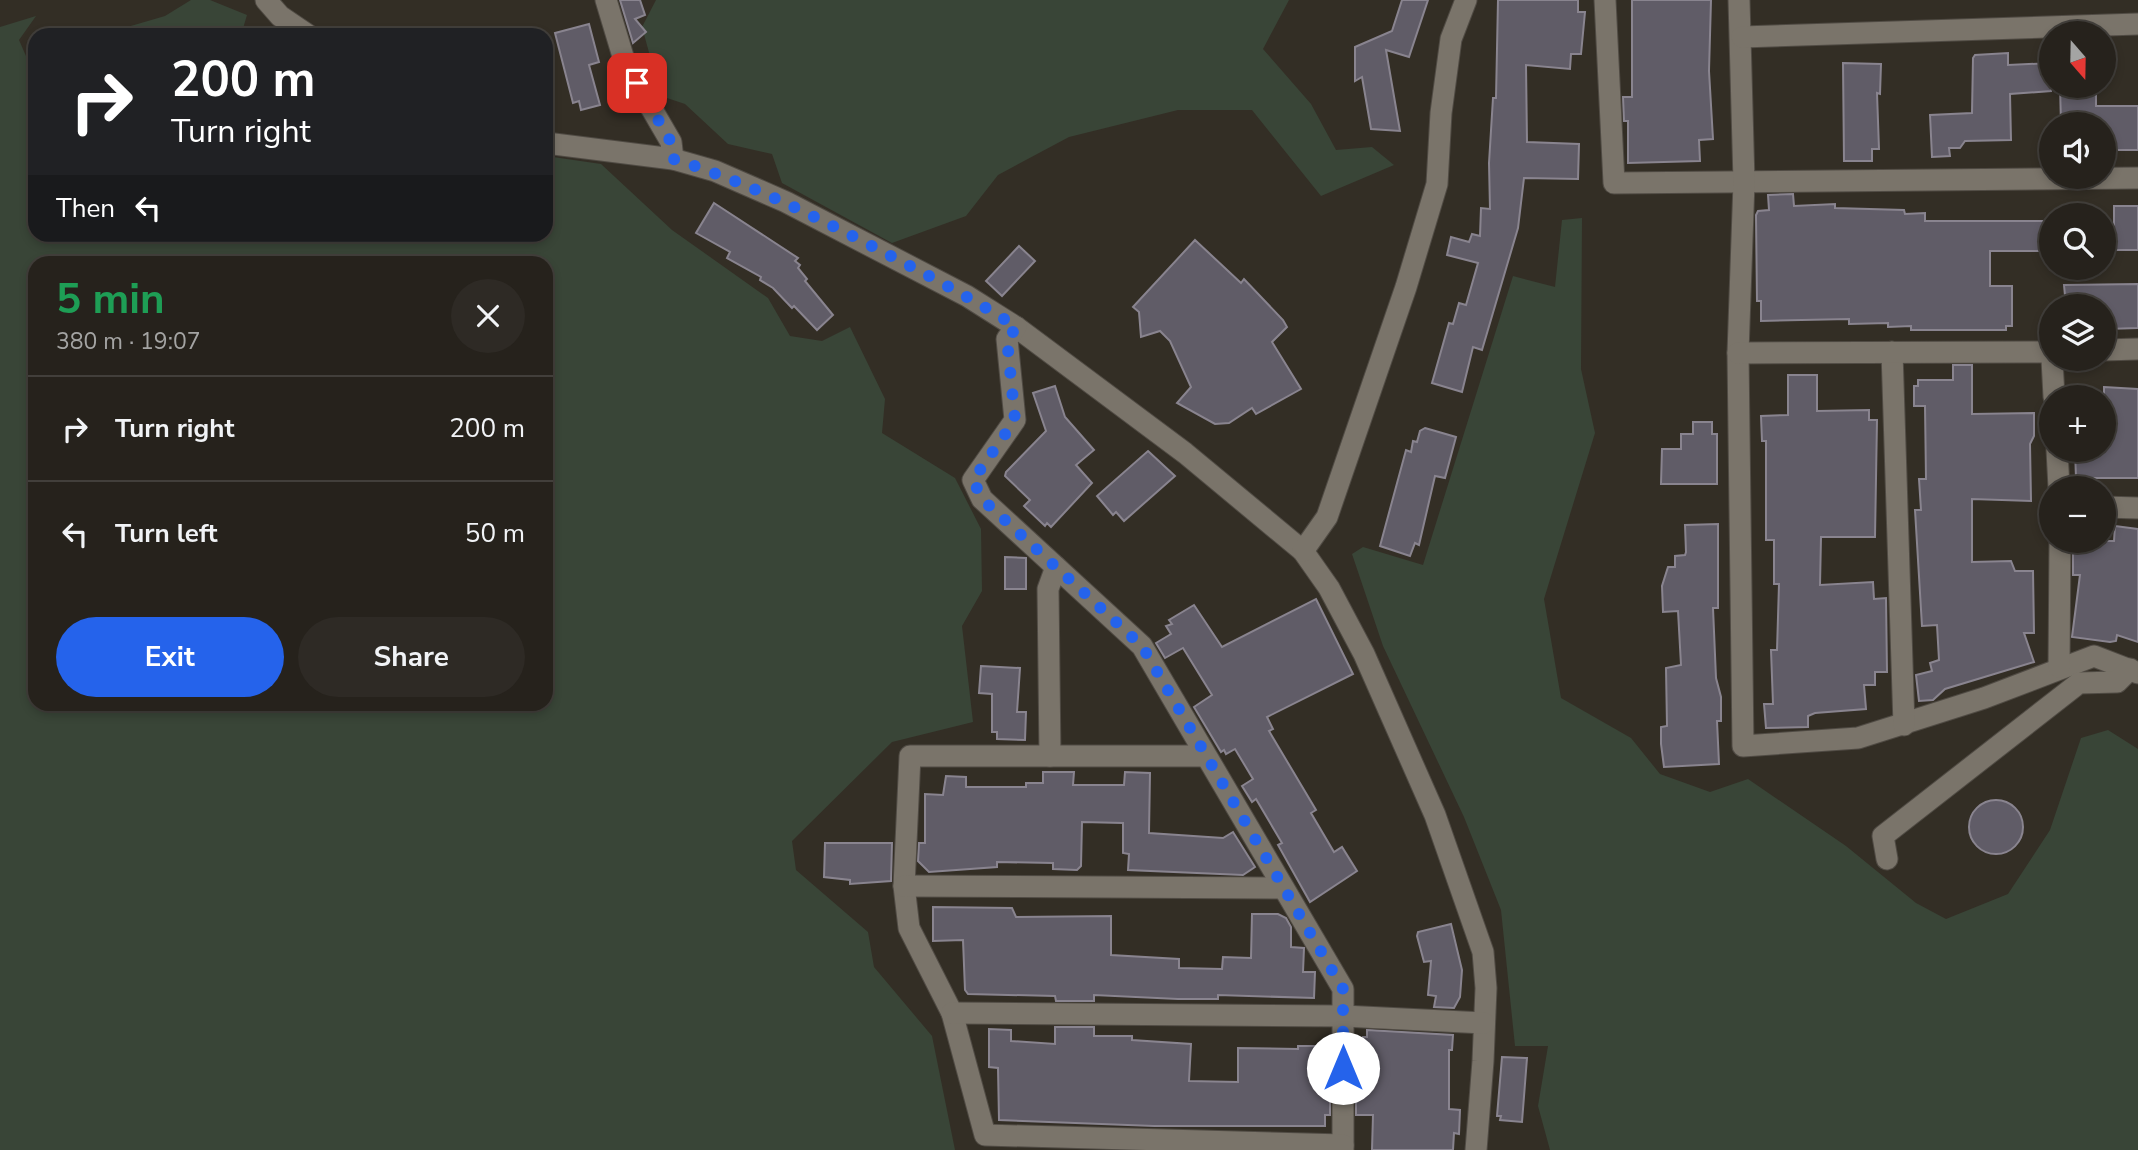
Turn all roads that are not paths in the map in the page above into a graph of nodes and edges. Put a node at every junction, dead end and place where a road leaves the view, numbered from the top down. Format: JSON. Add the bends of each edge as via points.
{"nodes":[{"id":1,"x":266,"y":0,"type":"edge"},
{"id":2,"x":606,"y":0,"type":"edge"},
{"id":3,"x":1466,"y":0,"type":"edge"},
{"id":4,"x":1605,"y":0,"type":"edge"},
{"id":5,"x":1739,"y":0,"type":"edge"},
{"id":6,"x":2138,"y":24,"type":"edge"},
{"id":7,"x":298,"y":28,"type":"edge"},
{"id":8,"x":1742,"y":37,"type":"junction"},
{"id":9,"x":553,"y":144,"type":"edge"},
{"id":10,"x":673,"y":159,"type":"junction"},
{"id":11,"x":2138,"y":178,"type":"edge"},
{"id":12,"x":1744,"y":182,"type":"junction"},
{"id":13,"x":1017,"y":327,"type":"junction"},
{"id":14,"x":2138,"y":349,"type":"edge"},
{"id":15,"x":2116,"y":350,"type":"edge"},
{"id":16,"x":1892,"y":352,"type":"junction"},
{"id":17,"x":2039,"y":352,"type":"edge"},
{"id":18,"x":1738,"y":353,"type":"junction"},
{"id":19,"x":2116,"y":507,"type":"edge"},
{"id":20,"x":2138,"y":508,"type":"edge"},
{"id":21,"x":1303,"y":551,"type":"junction"},
{"id":22,"x":2060,"y":553,"type":"edge"},
{"id":23,"x":1056,"y":567,"type":"junction"},
{"id":24,"x":2059,"y":667,"type":"junction"},
{"id":25,"x":2134,"y":671,"type":"edge"},
{"id":26,"x":1904,"y":726,"type":"junction"},
{"id":27,"x":1050,"y":756,"type":"junction"},
{"id":28,"x":1205,"y":756,"type":"junction"},
{"id":29,"x":1887,"y":859,"type":"dead end"},
{"id":30,"x":904,"y":886,"type":"junction"},
{"id":31,"x":1282,"y":888,"type":"junction"},
{"id":32,"x":951,"y":1013,"type":"junction"},
{"id":33,"x":1343,"y":1016,"type":"junction"},
{"id":34,"x":1484,"y":1023,"type":"junction"},
{"id":35,"x":1343,"y":1148,"type":"edge"},
{"id":36,"x":1476,"y":1150,"type":"edge"}],
"edges":[{"from":1,"to":7,"type":"street"},
{"from":2,"to":10,"type":"street","via":[[625,62],[671,142]]},
{"from":3,"to":21,"type":"street","via":[[1451,38],[1437,184],[1327,517]]},
{"from":4,"to":12,"type":"street","via":[[1614,183]]},
{"from":5,"to":8,"type":"street"},
{"from":6,"to":8,"type":"street"},
{"from":8,"to":12,"type":"street"},
{"from":9,"to":10,"type":"street"},
{"from":10,"to":13,"type":"street","via":[[715,171],[786,202]]},
{"from":11,"to":12,"type":"street"},
{"from":12,"to":18,"type":"street"},
{"from":13,"to":21,"type":"street","via":[[1185,453]]},
{"from":13,"to":23,"type":"street","via":[[1007,339],[1015,420],[973,480],[982,499]]},
{"from":14,"to":15,"type":"street"},
{"from":16,"to":17,"type":"street"},
{"from":16,"to":18,"type":"street"},
{"from":16,"to":26,"type":"street"},
{"from":18,"to":26,"type":"street","via":[[1743,746],[1858,738]]},
{"from":19,"to":20,"type":"street"},
{"from":21,"to":34,"type":"street","via":[[1344,613],[1435,815],[1483,952]]},
{"from":22,"to":24,"type":"street"},
{"from":23,"to":27,"type":"street","via":[[1048,589]]},
{"from":23,"to":28,"type":"street","via":[[1142,646]]},
{"from":24,"to":25,"type":"street","via":[[2094,656]]},
{"from":24,"to":26,"type":"street"},
{"from":25,"to":29,"type":"street","via":[[2117,682],[2079,683],[1883,836]]},
{"from":27,"to":28,"type":"street"},
{"from":27,"to":30,"type":"street","via":[[910,756]]},
{"from":28,"to":31,"type":"street"},
{"from":30,"to":31,"type":"street"},
{"from":30,"to":32,"type":"street","via":[[909,928]]},
{"from":31,"to":33,"type":"street","via":[[1343,989]]},
{"from":32,"to":33,"type":"street"},
{"from":32,"to":35,"type":"street","via":[[985,1135]]},
{"from":33,"to":34,"type":"street"},
{"from":33,"to":35,"type":"street"},
{"from":34,"to":36,"type":"street"}]}
